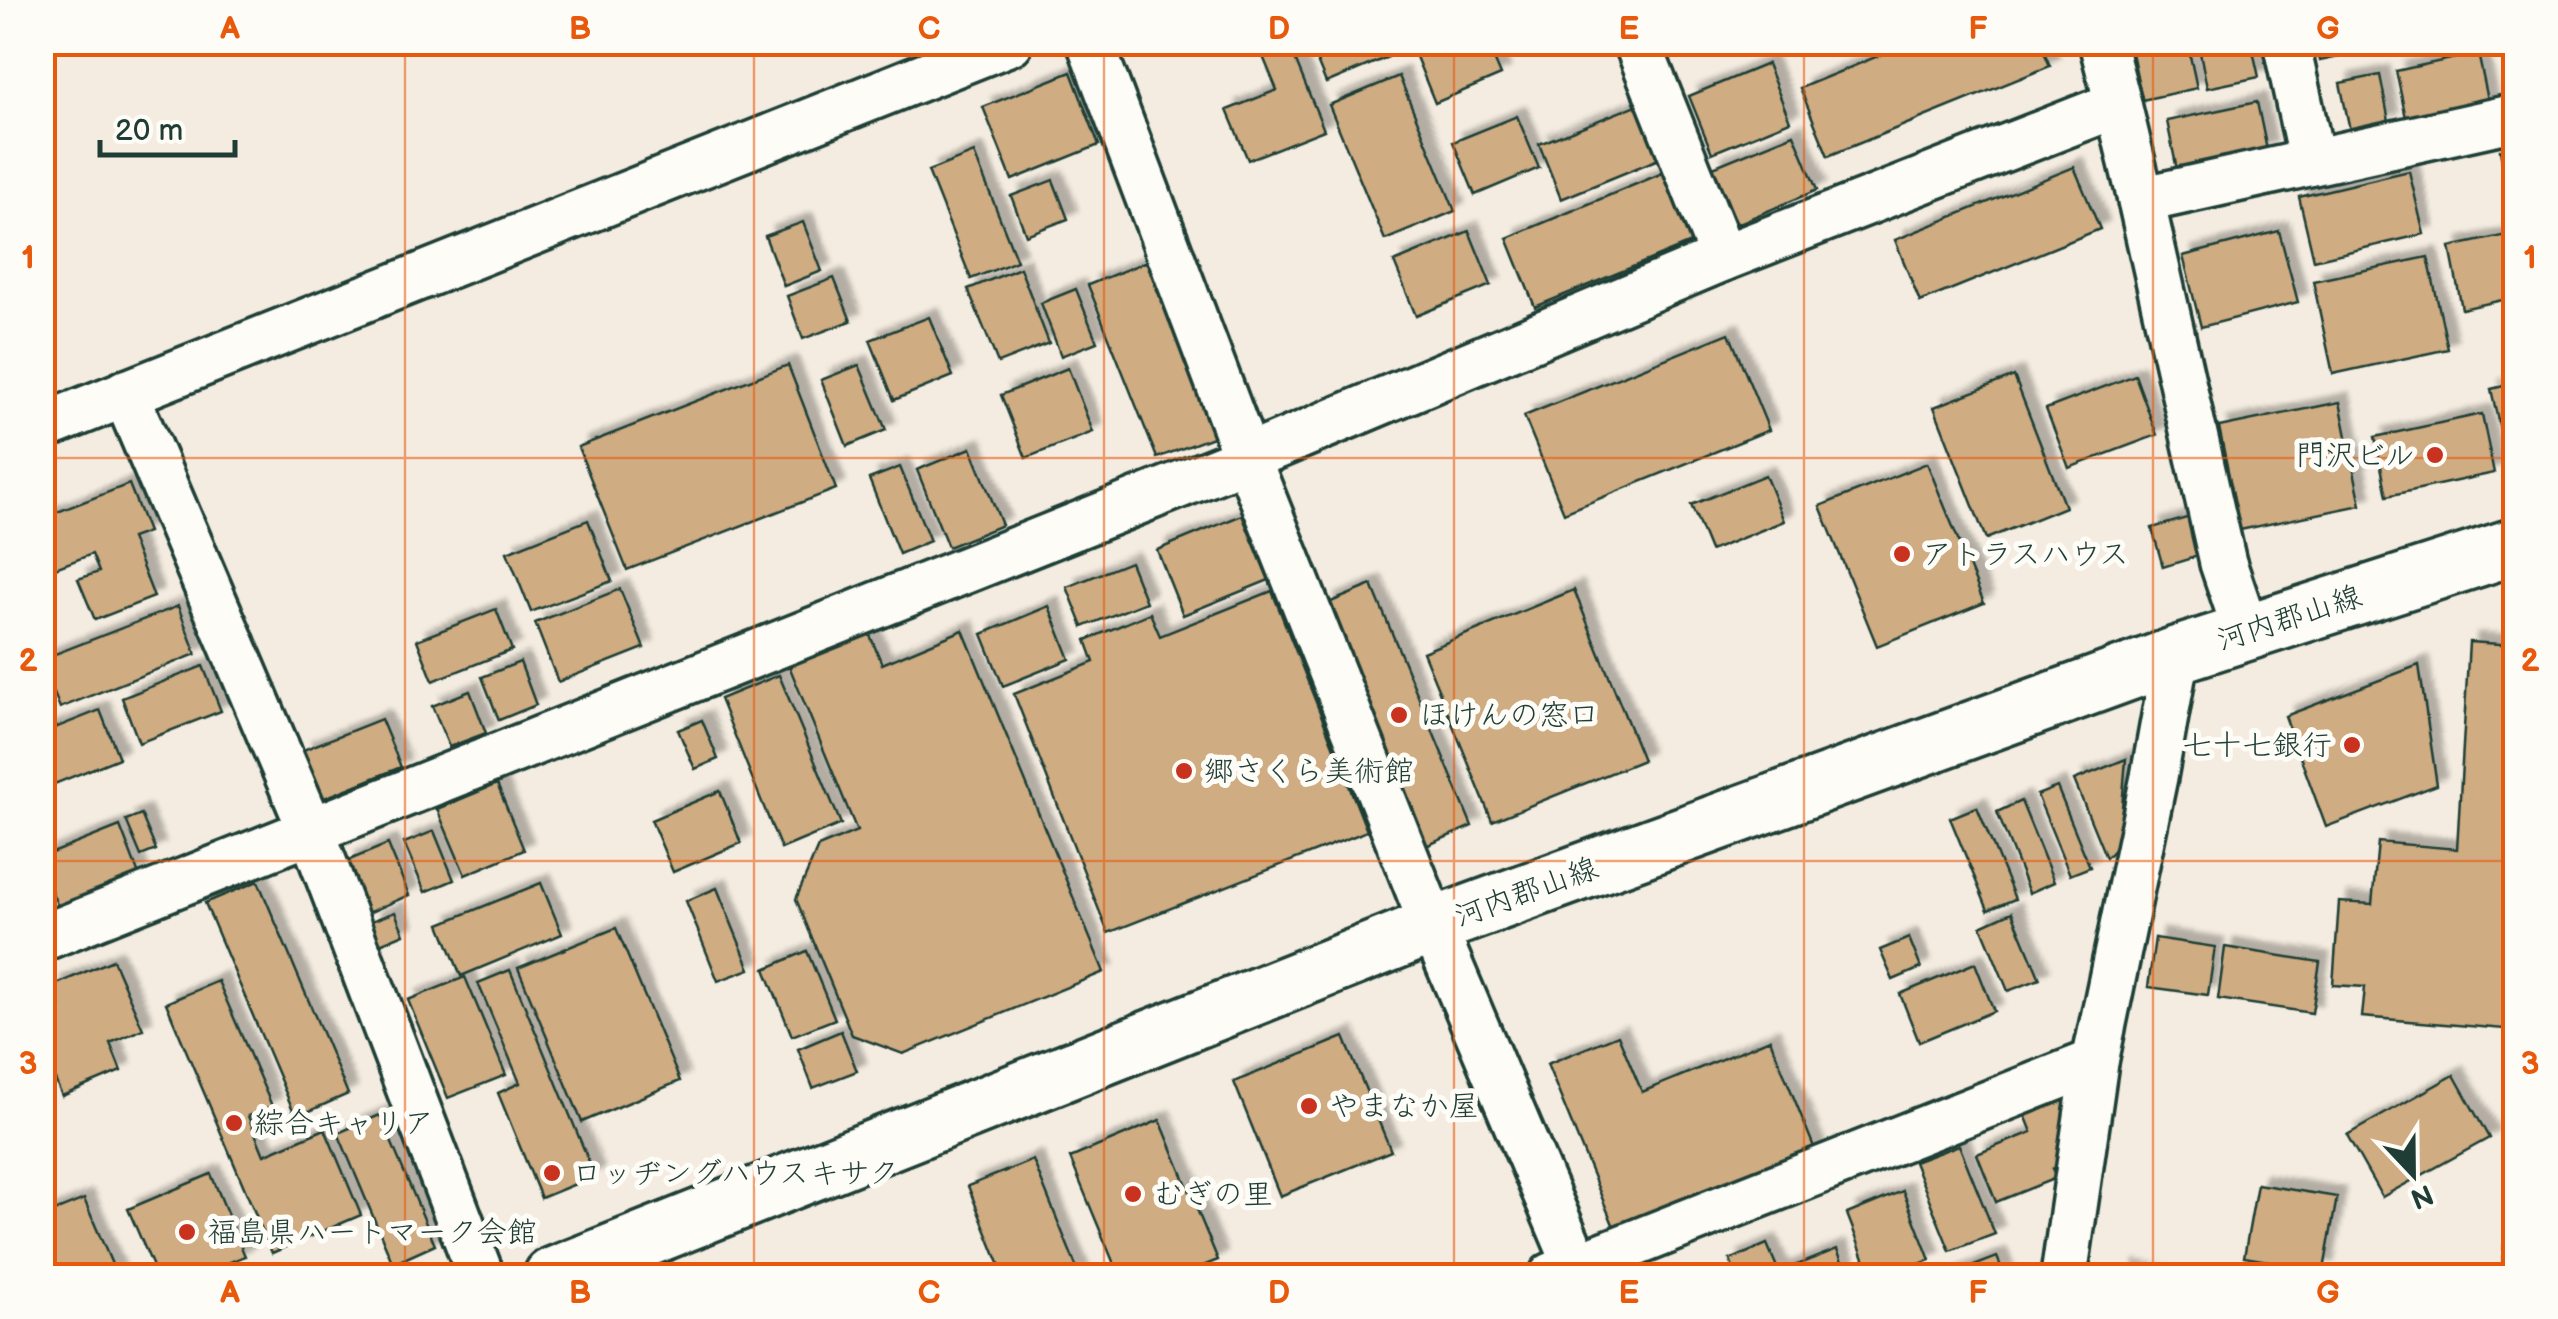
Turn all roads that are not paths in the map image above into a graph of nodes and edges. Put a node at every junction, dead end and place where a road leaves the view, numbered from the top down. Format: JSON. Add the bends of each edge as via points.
{"nodes":[{"id":1,"x":1010,"y":42,"type":"edge"},
{"id":2,"x":1090,"y":42,"type":"edge"},
{"id":3,"x":1637,"y":42,"type":"edge"},
{"id":4,"x":2102,"y":42,"type":"edge"},
{"id":5,"x":2286,"y":42,"type":"edge"},
{"id":6,"x":2118,"y":104,"type":"junction"},
{"id":7,"x":2516,"y":117,"type":"edge"},
{"id":8,"x":2312,"y":162,"type":"junction"},
{"id":9,"x":2141,"y":200,"type":"junction"},
{"id":10,"x":1723,"y":258,"type":"junction"},
{"id":11,"x":125,"y":393,"type":"junction"},
{"id":12,"x":42,"y":427,"type":"edge"},
{"id":13,"x":1246,"y":458,"type":"junction"},
{"id":14,"x":2516,"y":546,"type":"edge"},
{"id":15,"x":2246,"y":631,"type":"junction"},
{"id":16,"x":2176,"y":655,"type":"junction"},
{"id":17,"x":311,"y":830,"type":"junction"},
{"id":18,"x":1434,"y":926,"type":"junction"},
{"id":19,"x":42,"y":938,"type":"edge"},
{"id":20,"x":2096,"y":1062,"type":"junction"},
{"id":21,"x":1570,"y":1273,"type":"edge"},
{"id":22,"x":481,"y":1276,"type":"edge"},
{"id":23,"x":552,"y":1276,"type":"edge"},
{"id":24,"x":2064,"y":1276,"type":"edge"}],
"edges":[{"from":1,"to":11,"type":"street"},
{"from":2,"to":13,"type":"street"},
{"from":3,"to":10,"type":"street"},
{"from":4,"to":6,"type":"street"},
{"from":5,"to":8,"type":"street"},
{"from":6,"to":9,"type":"street"},
{"from":6,"to":10,"type":"street"},
{"from":7,"to":8,"type":"street"},
{"from":8,"to":9,"type":"street"},
{"from":9,"to":15,"type":"street","via":[[2223,563]]},
{"from":10,"to":13,"type":"street"},
{"from":11,"to":12,"type":"street"},
{"from":11,"to":17,"type":"street"},
{"from":13,"to":17,"type":"street"},
{"from":13,"to":18,"type":"street"},
{"from":14,"to":15,"type":"main road","name":"河内郡山線"},
{"from":15,"to":16,"type":"main road","name":"河内郡山線"},
{"from":16,"to":18,"type":"main road","name":"河内郡山線"},
{"from":16,"to":20,"type":"street"},
{"from":17,"to":19,"type":"street"},
{"from":17,"to":22,"type":"street"},
{"from":18,"to":21,"type":"street"},
{"from":18,"to":23,"type":"main road","name":"河内郡山線"},
{"from":20,"to":21,"type":"street"},
{"from":20,"to":24,"type":"street"}]}
